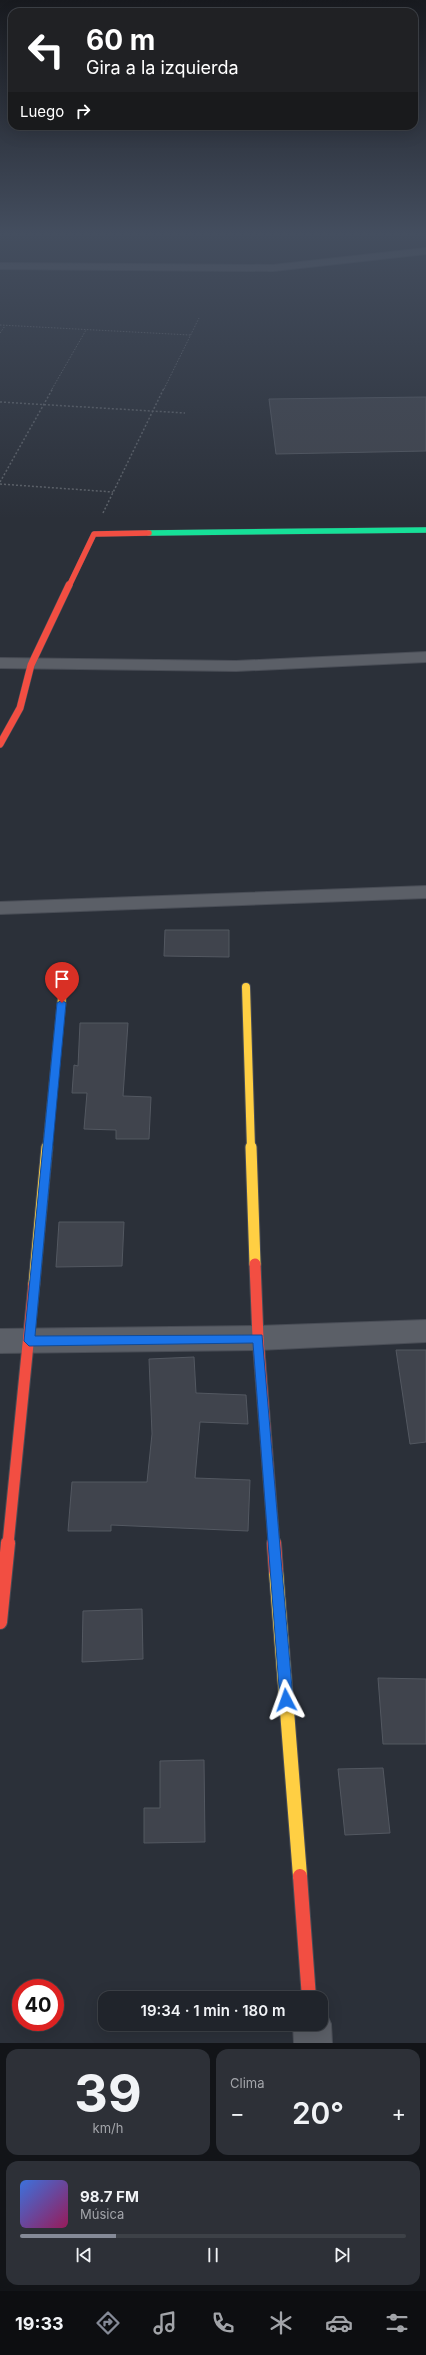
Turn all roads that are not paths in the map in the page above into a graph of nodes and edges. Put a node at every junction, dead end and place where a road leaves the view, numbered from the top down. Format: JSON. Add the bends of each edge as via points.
{"nodes":[{"id":1,"x":426,"y":530,"type":"edge"},
{"id":2,"x":426,"y":657,"type":"edge"},
{"id":3,"x":0,"y":663,"type":"edge"},
{"id":4,"x":31,"y":665,"type":"junction"},
{"id":5,"x":0,"y":744,"type":"edge"},
{"id":6,"x":426,"y":892,"type":"edge"},
{"id":7,"x":0,"y":908,"type":"edge"},
{"id":8,"x":246,"y":987,"type":"dead end"},
{"id":9,"x":63,"y":988,"type":"dead end"},
{"id":10,"x":426,"y":1330,"type":"edge"},
{"id":11,"x":258,"y":1338,"type":"junction"},
{"id":12,"x":0,"y":1341,"type":"edge"},
{"id":13,"x":29,"y":1341,"type":"junction"},
{"id":14,"x":0,"y":1622,"type":"edge"},
{"id":15,"x":309,"y":1991,"type":"edge"},
{"id":16,"x":312,"y":2031,"type":"edge"},
{"id":17,"x":313,"y":2043,"type":"edge"}],
"edges":[{"from":1,"to":4,"type":"street","via":[[94,534]]},
{"from":2,"to":4,"type":"street","via":[[236,666]]},
{"from":3,"to":4,"type":"street"},
{"from":4,"to":5,"type":"street","via":[[20,708]]},
{"from":6,"to":7,"type":"street"},
{"from":8,"to":11,"type":"street"},
{"from":9,"to":13,"type":"street"},
{"from":10,"to":11,"type":"street"},
{"from":11,"to":13,"type":"street"},
{"from":11,"to":15,"type":"street"},
{"from":12,"to":13,"type":"street"},
{"from":13,"to":14,"type":"street"},
{"from":16,"to":17,"type":"street"}]}
